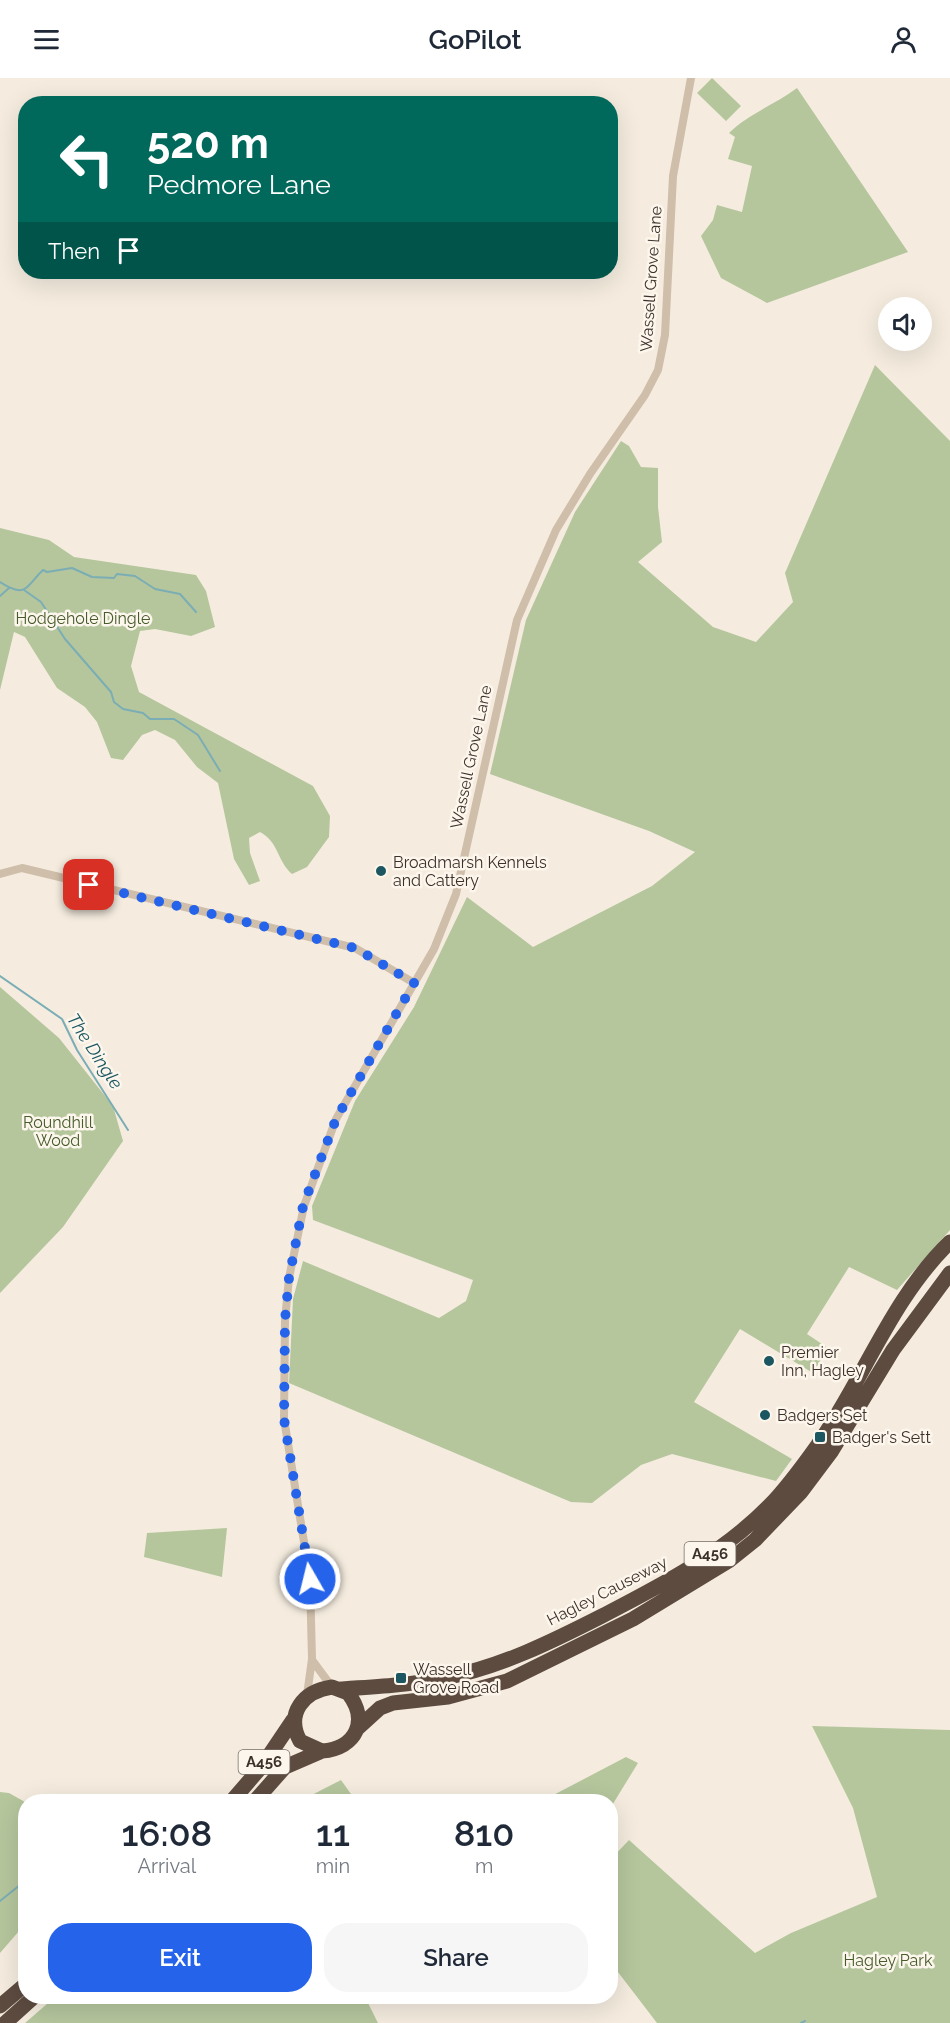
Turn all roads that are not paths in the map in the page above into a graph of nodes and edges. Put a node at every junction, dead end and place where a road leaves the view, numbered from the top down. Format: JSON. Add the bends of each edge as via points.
{"nodes":[{"id":1,"x":691,"y":78,"type":"edge"},
{"id":2,"x":0,"y":874,"type":"edge"},
{"id":3,"x":414,"y":983,"type":"junction"},
{"id":4,"x":950,"y":1242,"type":"edge"},
{"id":5,"x":950,"y":1273,"type":"edge"},
{"id":6,"x":312,"y":1659,"type":"junction"},
{"id":7,"x":336,"y":1688,"type":"junction"},
{"id":8,"x":307,"y":1695,"type":"junction"},
{"id":9,"x":293,"y":1720,"type":"junction"},
{"id":10,"x":358,"y":1728,"type":"junction"},
{"id":11,"x":322,"y":1751,"type":"junction"},
{"id":12,"x":238,"y":1794,"type":"edge"},
{"id":13,"x":261,"y":1794,"type":"edge"},
{"id":14,"x":18,"y":1991,"type":"edge"},
{"id":15,"x":26,"y":2004,"type":"edge"},
{"id":16,"x":0,"y":2006,"type":"edge"},
{"id":17,"x":5,"y":2023,"type":"edge"}],
"edges":[{"from":1,"to":3,"type":"street","name":"Wassell Grove Lane","via":[[673,176],[665,335],[658,370],[556,530],[517,620],[456,894],[434,949]]},
{"from":2,"to":3,"type":"street","via":[[22,868],[355,948]]},
{"from":3,"to":6,"type":"street","name":"Wassell Grove Lane","via":[[336,1119],[303,1206],[289,1278],[284,1419],[310,1579]]},
{"from":4,"to":7,"type":"highway","name":"Hagley Causeway","number":"A456","via":[[907,1292],[848,1396],[789,1484],[762,1513],[720,1547],[667,1582],[504,1662],[445,1678]]},
{"from":5,"to":10,"type":"highway","name":"Hagley Causeway","number":"A456","via":[[893,1350],[831,1452],[801,1492],[730,1560],[633,1619],[517,1676],[466,1693],[393,1703],[380,1708]]},
{"from":6,"to":7,"type":"street"},
{"from":6,"to":8,"type":"street","name":"Wassell Grove Lane"},
{"from":7,"to":8,"type":"highway"},
{"from":7,"to":10,"type":"highway","via":[[348,1693],[358,1707]]},
{"from":8,"to":9,"type":"highway"},
{"from":9,"to":11,"type":"highway","via":[[300,1741]]},
{"from":9,"to":12,"type":"highway","number":"A456"},
{"from":10,"to":11,"type":"highway","via":[[343,1746]]},
{"from":11,"to":13,"type":"highway","number":"A456","via":[[285,1767]]},
{"from":14,"to":16,"type":"highway"},
{"from":15,"to":17,"type":"highway"}]}
